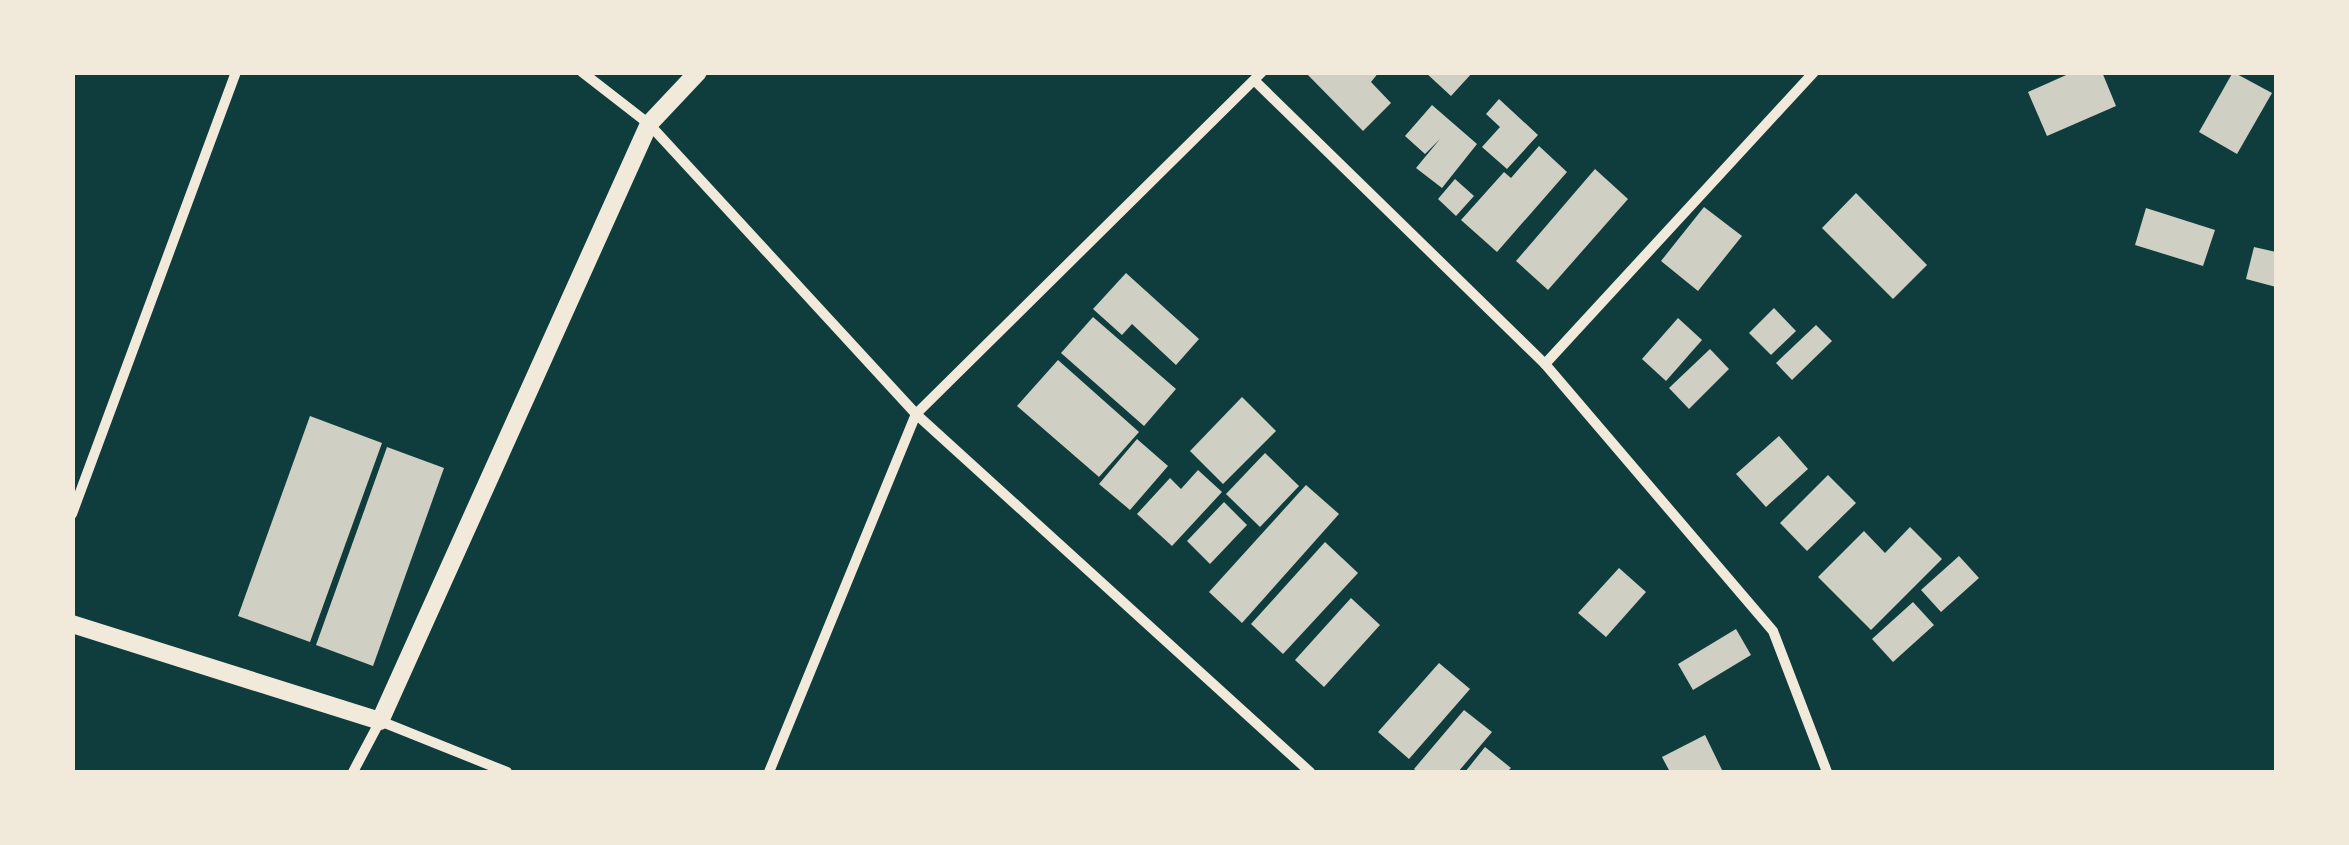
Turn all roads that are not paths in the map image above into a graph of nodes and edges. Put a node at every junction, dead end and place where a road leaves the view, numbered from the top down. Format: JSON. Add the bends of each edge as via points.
{"nodes":[{"id":1,"x":236,"y":72,"type":"edge"},
{"id":2,"x":582,"y":72,"type":"edge"},
{"id":3,"x":698,"y":72,"type":"edge"},
{"id":4,"x":1814,"y":72,"type":"edge"},
{"id":5,"x":1259,"y":77,"type":"edge"},
{"id":6,"x":649,"y":124,"type":"junction"},
{"id":7,"x":1545,"y":364,"type":"junction"},
{"id":8,"x":916,"y":414,"type":"junction"},
{"id":9,"x":72,"y":514,"type":"edge"},
{"id":10,"x":72,"y":624,"type":"edge"},
{"id":11,"x":380,"y":721,"type":"junction"},
{"id":12,"x":353,"y":772,"type":"edge"},
{"id":13,"x":508,"y":772,"type":"edge"},
{"id":14,"x":770,"y":772,"type":"edge"},
{"id":15,"x":1310,"y":772,"type":"edge"},
{"id":16,"x":1827,"y":772,"type":"edge"}],
"edges":[{"from":1,"to":9,"type":"street"},
{"from":2,"to":6,"type":"street"},
{"from":3,"to":6,"type":"street"},
{"from":4,"to":7,"type":"street"},
{"from":5,"to":7,"type":"street"},
{"from":5,"to":8,"type":"street"},
{"from":6,"to":8,"type":"street"},
{"from":6,"to":11,"type":"street"},
{"from":7,"to":16,"type":"street","via":[[1773,630]]},
{"from":8,"to":14,"type":"street"},
{"from":8,"to":15,"type":"street"},
{"from":10,"to":11,"type":"street"},
{"from":11,"to":12,"type":"street"},
{"from":11,"to":13,"type":"street"}]}
